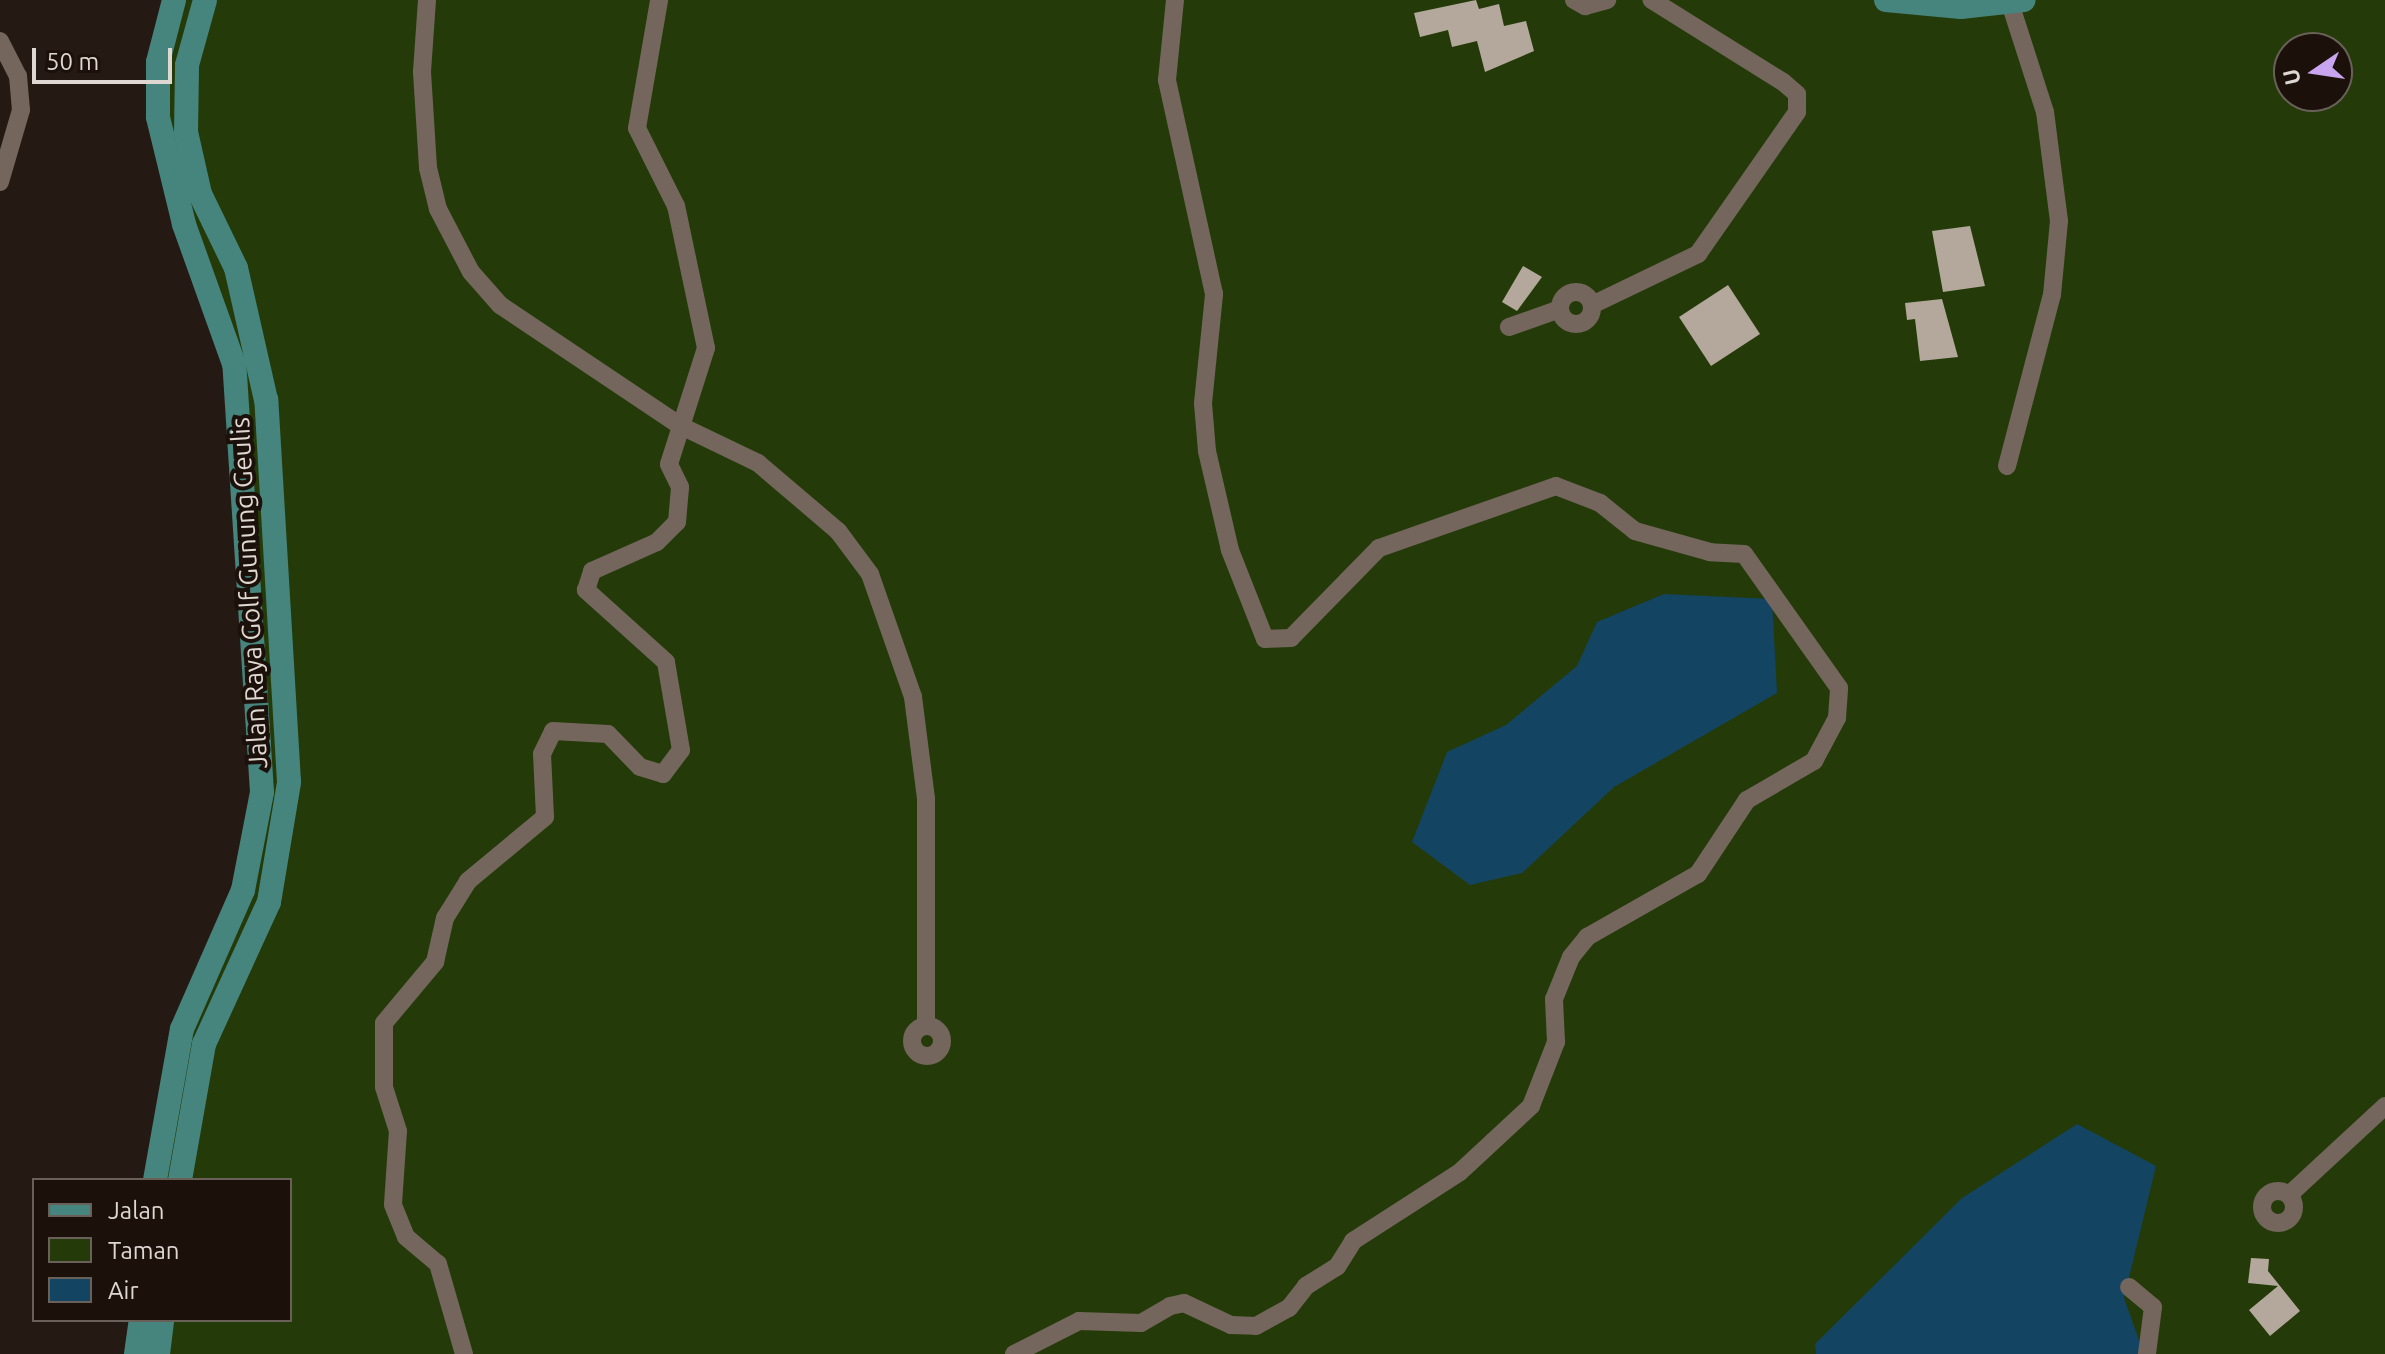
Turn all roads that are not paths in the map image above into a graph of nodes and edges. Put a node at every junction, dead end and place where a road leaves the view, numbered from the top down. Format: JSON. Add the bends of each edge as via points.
{"nodes":[{"id":1,"x":174,"y":0,"type":"edge"},
{"id":2,"x":205,"y":0,"type":"edge"},
{"id":3,"x":427,"y":0,"type":"edge"},
{"id":4,"x":659,"y":0,"type":"edge"},
{"id":5,"x":1175,"y":0,"type":"edge"},
{"id":6,"x":1574,"y":0,"type":"edge"},
{"id":7,"x":1607,"y":0,"type":"edge"},
{"id":8,"x":1652,"y":0,"type":"edge"},
{"id":9,"x":1886,"y":0,"type":"edge"},
{"id":10,"x":2014,"y":1,"type":"edge"},
{"id":11,"x":0,"y":41,"type":"edge"},
{"id":12,"x":0,"y":182,"type":"edge"},
{"id":13,"x":1509,"y":327,"type":"dead end"},
{"id":14,"x":679,"y":425,"type":"junction"},
{"id":15,"x":2007,"y":466,"type":"dead end"},
{"id":16,"x":926,"y":1025,"type":"dead end"},
{"id":17,"x":2385,"y":1106,"type":"edge"},
{"id":18,"x":155,"y":1178,"type":"edge"},
{"id":19,"x":180,"y":1178,"type":"edge"},
{"id":20,"x":2289,"y":1195,"type":"dead end"},
{"id":21,"x":2129,"y":1287,"type":"dead end"},
{"id":22,"x":141,"y":1322,"type":"edge"},
{"id":23,"x":162,"y":1322,"type":"edge"},
{"id":24,"x":136,"y":1354,"type":"edge"},
{"id":25,"x":158,"y":1354,"type":"edge"},
{"id":26,"x":464,"y":1354,"type":"edge"},
{"id":27,"x":1014,"y":1354,"type":"edge"},
{"id":28,"x":2147,"y":1354,"type":"edge"}],
"edges":[{"from":1,"to":18,"type":"main road","name":"Jalan Raya Golf Gunung Geulis","via":[[158,62],[158,117],[184,224],[234,364],[262,792],[243,890],[182,1029]]},
{"from":2,"to":19,"type":"main road","name":"Jalan Raya Golf Gunung Geulis","via":[[187,65],[186,132],[200,194],[236,268],[266,400],[289,782],[269,902],[204,1044]]},
{"from":3,"to":14,"type":"street","via":[[422,72],[428,168],[453,246],[500,305]]},
{"from":4,"to":14,"type":"street","via":[[637,128],[676,206],[706,348]]},
{"from":5,"to":27,"type":"street","via":[[1167,80],[1214,294],[1203,403],[1207,451],[1230,550],[1265,639],[1291,638],[1379,548],[1556,486],[1600,503],[1635,531],[1744,554],[1839,688],[1837,718],[1814,761],[1747,800],[1698,874],[1587,937],[1571,957],[1554,999],[1556,1042],[1531,1106],[1460,1172],[1353,1241],[1337,1267],[1306,1286],[1289,1308],[1256,1326],[1231,1325],[1184,1303],[1154,1309],[1141,1323],[1079,1321]]},
{"from":6,"to":7,"type":"street","via":[[1585,6]]},
{"from":8,"to":13,"type":"street","via":[[1783,82],[1797,94],[1797,112],[1698,254],[1592,305],[1583,323],[1573,324],[1560,309]]},
{"from":9,"to":10,"type":"main road","via":[[1923,6]]},
{"from":10,"to":15,"type":"street","via":[[2045,112],[2059,221],[2052,295]]},
{"from":11,"to":12,"type":"street","via":[[18,76],[21,110]]},
{"from":14,"to":16,"type":"street","via":[[758,463],[838,531],[870,574],[897,635],[926,799]]},
{"from":14,"to":26,"type":"street","via":[[669,464],[680,487],[677,522],[657,542],[592,571],[586,590],[666,662],[681,750],[663,774],[640,767],[608,734],[553,731],[542,754],[545,817],[468,881],[445,918],[435,962],[384,1023],[384,1087],[398,1131],[393,1204],[406,1237],[438,1264]]},
{"from":17,"to":20,"type":"street"},
{"from":21,"to":28,"type":"street","via":[[2153,1307]]},
{"from":22,"to":24,"type":"main road"},
{"from":23,"to":25,"type":"main road"}]}
